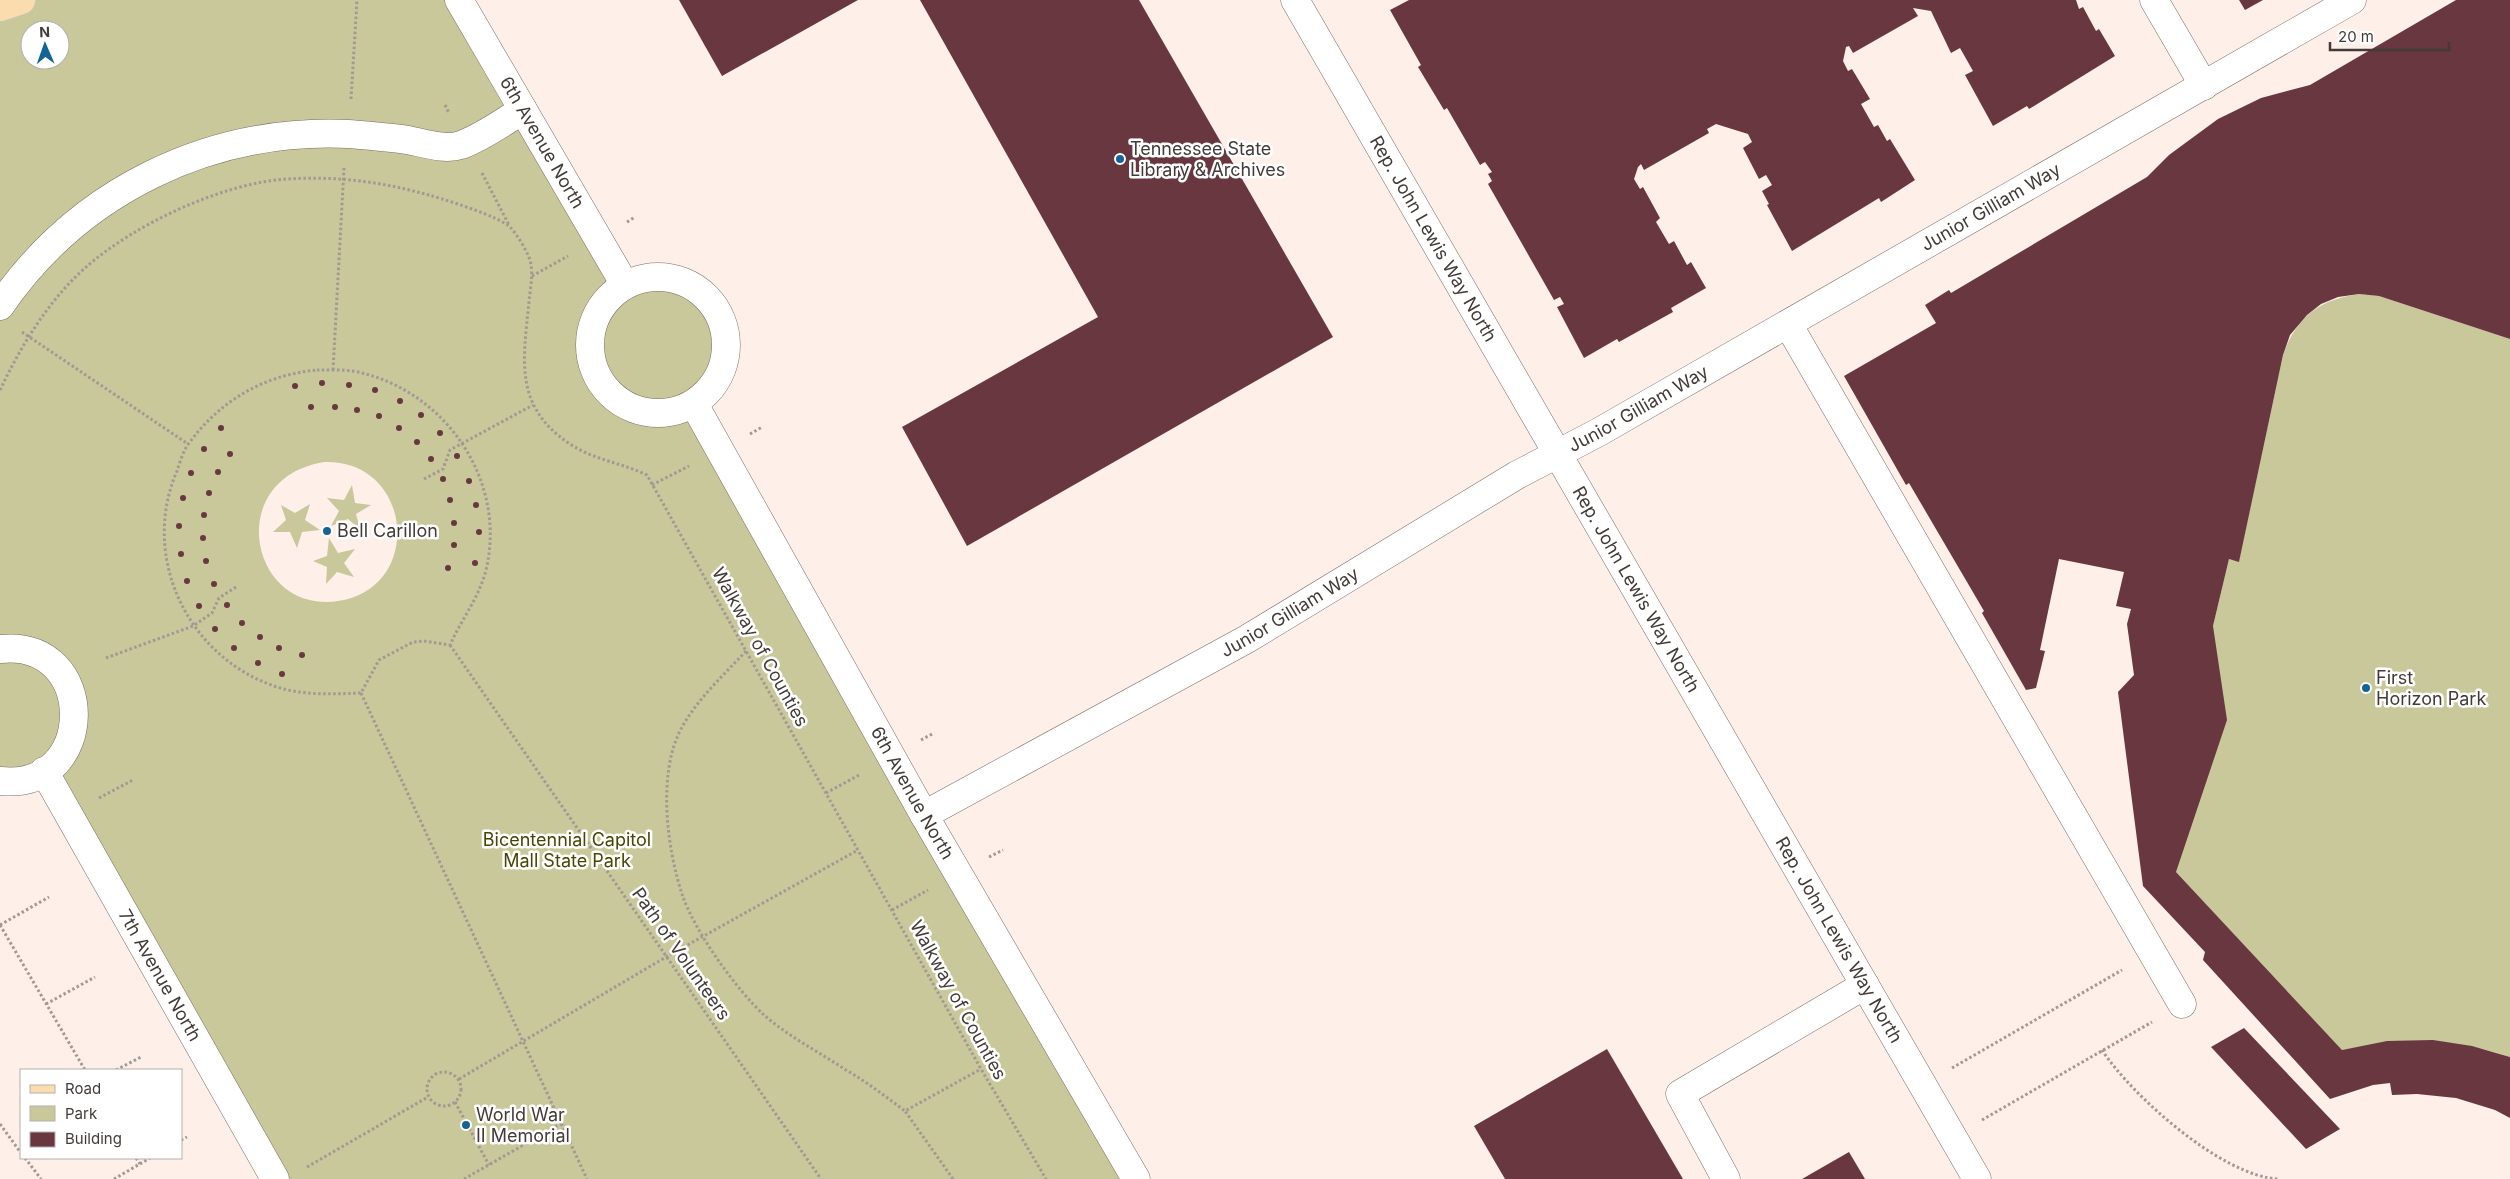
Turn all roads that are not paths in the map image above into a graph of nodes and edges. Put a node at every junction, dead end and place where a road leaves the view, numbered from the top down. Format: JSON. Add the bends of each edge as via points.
{"nodes":[{"id":1,"x":21,"y":0,"type":"edge"},
{"id":2,"x":459,"y":0,"type":"edge"},
{"id":3,"x":1295,"y":0,"type":"edge"},
{"id":4,"x":2154,"y":0,"type":"edge"},
{"id":5,"x":2352,"y":0,"type":"edge"},
{"id":6,"x":0,"y":7,"type":"edge"},
{"id":7,"x":2204,"y":86,"type":"junction"},
{"id":8,"x":523,"y":110,"type":"junction"},
{"id":9,"x":624,"y":285,"type":"junction"},
{"id":10,"x":7,"y":317,"type":"edge"},
{"id":11,"x":1788,"y":324,"type":"junction"},
{"id":12,"x":694,"y":404,"type":"junction"},
{"id":13,"x":1558,"y":455,"type":"junction"},
{"id":14,"x":0,"y":649,"type":"edge"},
{"id":15,"x":44,"y":772,"type":"junction"},
{"id":16,"x":0,"y":781,"type":"edge"},
{"id":17,"x":924,"y":815,"type":"junction"},
{"id":18,"x":1865,"y":985,"type":"junction"},
{"id":19,"x":2182,"y":1004,"type":"road end"},
{"id":20,"x":274,"y":1179,"type":"edge"},
{"id":21,"x":1136,"y":1179,"type":"edge"},
{"id":22,"x":1726,"y":1179,"type":"edge"},
{"id":23,"x":1977,"y":1179,"type":"edge"}],
"edges":[{"from":1,"to":6,"type":"main road"},
{"from":2,"to":8,"type":"street","name":"6th Avenue North"},
{"from":3,"to":13,"type":"street","name":"Rep. John Lewis Way North"},
{"from":4,"to":7,"type":"street"},
{"from":5,"to":7,"type":"street","name":"Junior Gilliam Way"},
{"from":7,"to":11,"type":"street","name":"Junior Gilliam Way"},
{"from":8,"to":9,"type":"street","name":"6th Avenue North"},
{"from":8,"to":10,"type":"street","via":[[474,140],[459,145],[440,146],[347,134],[270,140],[206,153],[158,170],[102,202],[78,220],[28,269]]},
{"from":9,"to":12,"type":"street","via":[[652,276],[678,279],[707,296],[720,314],[727,336],[726,358],[708,393]]},
{"from":9,"to":12,"type":"street","via":[[609,297],[594,321],[590,355],[600,382],[625,405],[644,412],[668,412]]},
{"from":11,"to":13,"type":"street","name":"Junior Gilliam Way"},
{"from":11,"to":19,"type":"street"},
{"from":12,"to":17,"type":"street","name":"6th Avenue North"},
{"from":13,"to":17,"type":"street","name":"Junior Gilliam Way","via":[[1517,475],[1247,639]]},
{"from":13,"to":18,"type":"street","name":"Rep. John Lewis Way North"},
{"from":14,"to":15,"type":"street","via":[[25,650],[43,658],[64,678],[72,695],[75,714],[72,734],[65,751]]},
{"from":15,"to":16,"type":"street","via":[[20,781]]},
{"from":15,"to":20,"type":"street","name":"7th Avenue North"},
{"from":17,"to":21,"type":"street","name":"6th Avenue North"},
{"from":18,"to":22,"type":"street","via":[[1680,1094]]},
{"from":18,"to":23,"type":"street","name":"Rep. John Lewis Way North"}]}
